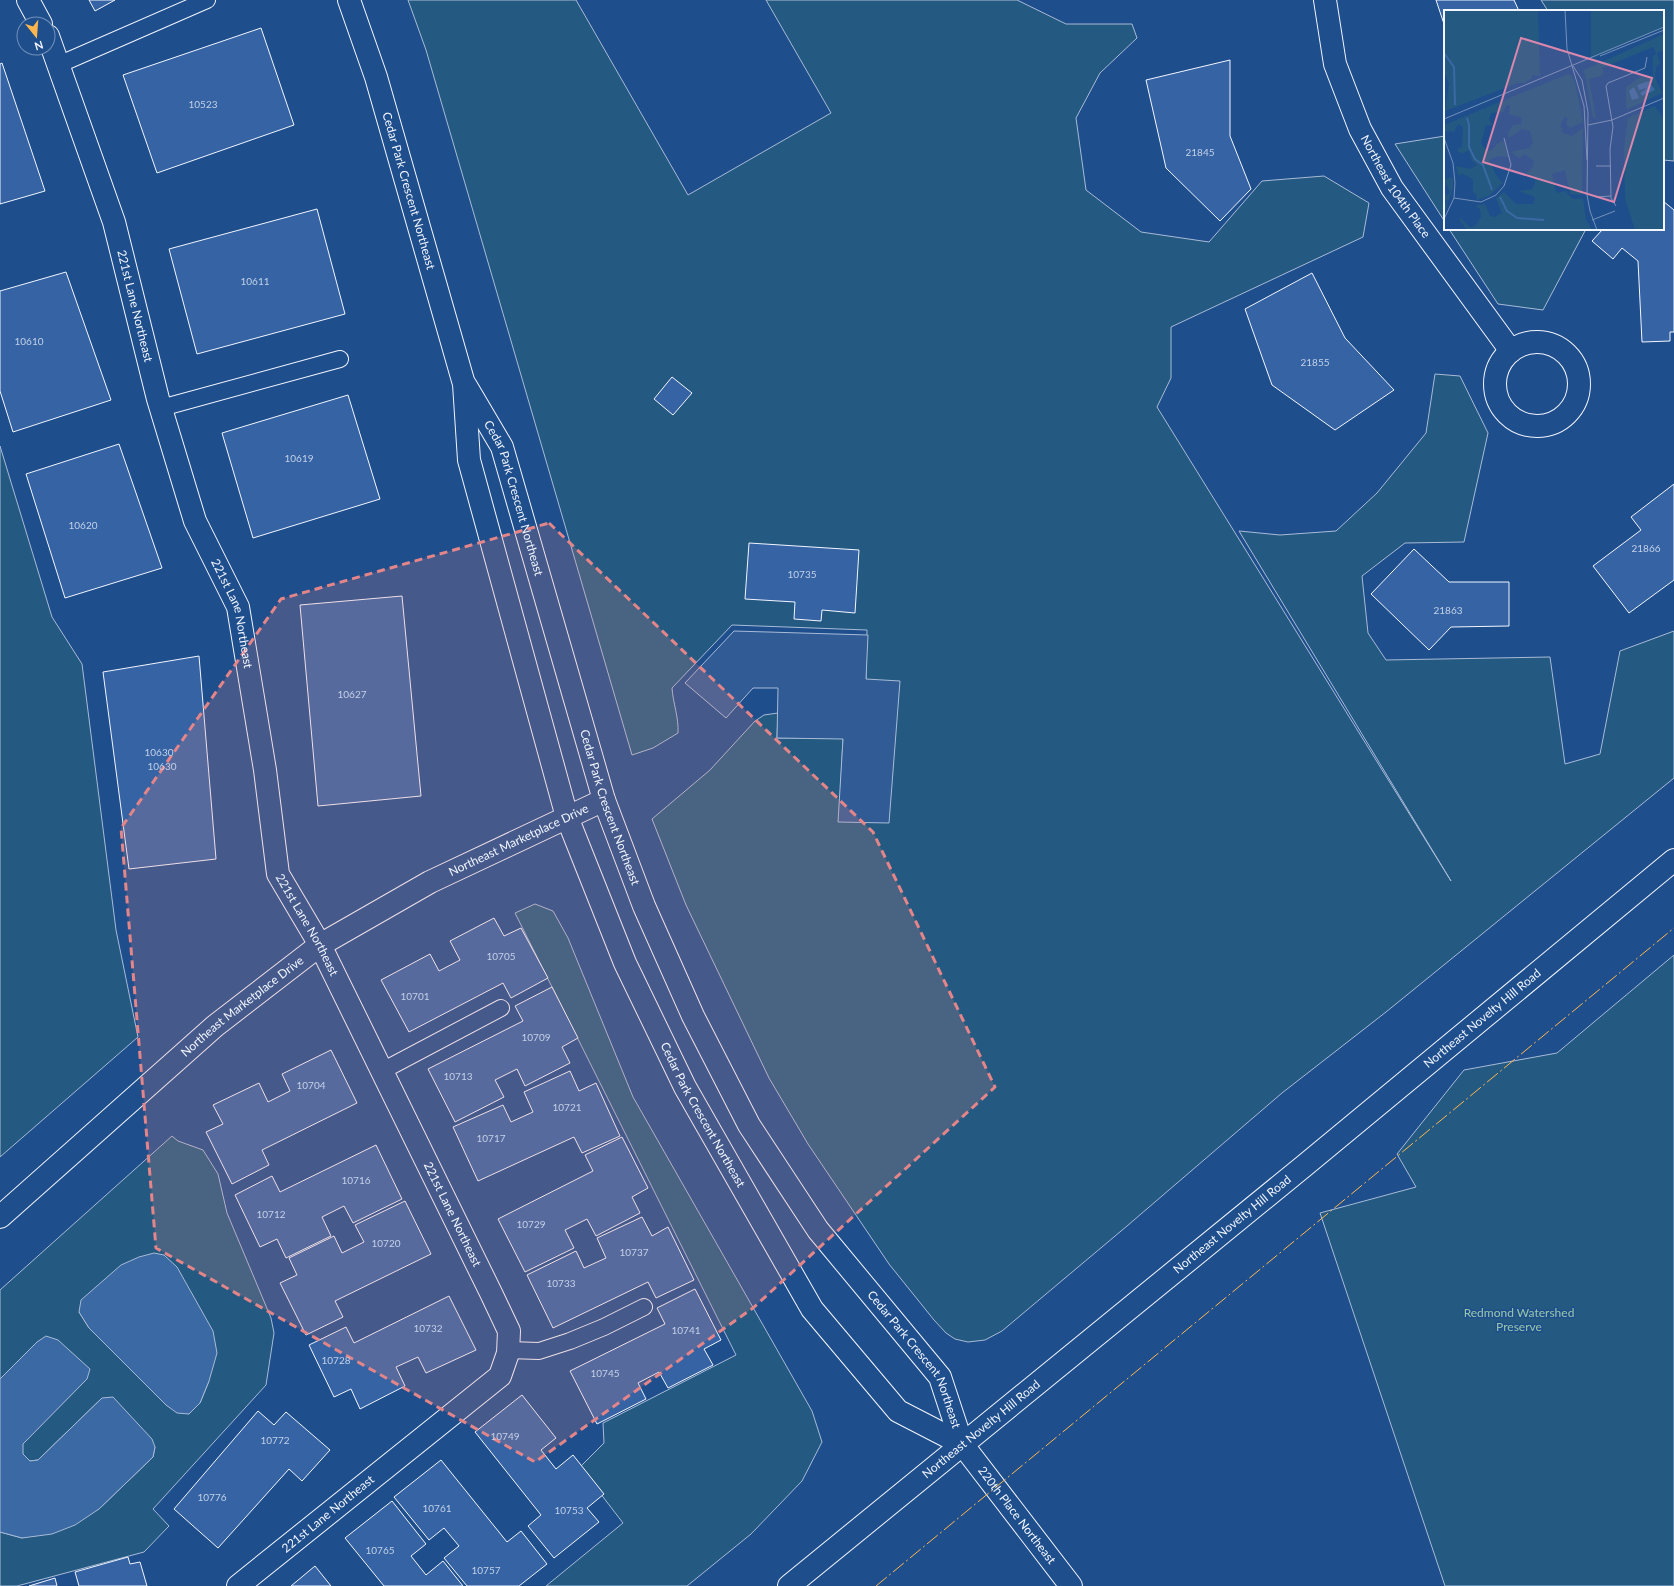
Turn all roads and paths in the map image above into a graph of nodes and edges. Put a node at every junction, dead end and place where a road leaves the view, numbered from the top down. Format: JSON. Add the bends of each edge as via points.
{"nodes":[{"id":1,"x":28,"y":0,"type":"edge"},
{"id":2,"x":207,"y":0,"type":"edge"},
{"id":3,"x":349,"y":0,"type":"edge"},
{"id":4,"x":1325,"y":0,"type":"edge"},
{"id":5,"x":37,"y":16,"type":"edge"},
{"id":6,"x":55,"y":56,"type":"edge"},
{"id":7,"x":58,"y":65,"type":"junction"},
{"id":8,"x":1511,"y":351,"type":"dead end"},
{"id":9,"x":340,"y":359,"type":"dead end"},
{"id":10,"x":464,"y":384,"type":"junction"},
{"id":11,"x":161,"y":408,"type":"junction"},
{"id":12,"x":604,"y":800,"type":"junction"},
{"id":13,"x":567,"y":817,"type":"junction"},
{"id":14,"x":1674,"y":860,"type":"edge"},
{"id":15,"x":320,"y":945,"type":"junction"},
{"id":16,"x":501,"y":1008,"type":"dead end"},
{"id":17,"x":382,"y":1071,"type":"junction"},
{"id":18,"x":0,"y":1217,"type":"edge"},
{"id":19,"x":644,"y":1307,"type":"dead end"},
{"id":20,"x":508,"y":1350,"type":"junction"},
{"id":21,"x":962,"y":1444,"type":"junction"},
{"id":22,"x":238,"y":1586,"type":"edge"},
{"id":23,"x":789,"y":1586,"type":"edge"},
{"id":24,"x":1071,"y":1586,"type":"edge"}],
"edges":[{"from":1,"to":5,"type":"street"},
{"from":2,"to":7,"type":"lane"},
{"from":3,"to":10,"type":"street","name":"Cedar Park Crescent Northeast","via":[[376,77]]},
{"from":4,"to":8,"type":"street","name":"Northeast 104th Place","via":[[1335,64],[1360,129],[1392,188]]},
{"from":6,"to":7,"type":"street","name":"221st Lane Northeast"},
{"from":7,"to":11,"type":"street","name":"221st Lane Northeast","via":[[114,222]]},
{"from":9,"to":11,"type":"lane"},
{"from":10,"to":12,"type":"street","name":"Cedar Park Crescent Northeast","via":[[502,447]]},
{"from":10,"to":13,"type":"street","name":"Cedar Park Crescent Northeast","via":[[469,460]]},
{"from":11,"to":15,"type":"street","name":"221st Lane Northeast","via":[[195,521],[238,607],[265,770],[278,874]]},
{"from":12,"to":13,"type":"street","name":"Northeast Marketplace Drive"},
{"from":12,"to":21,"type":"street","name":"Cedar Park Crescent Northeast","via":[[644,906],[693,1016],[749,1125],[818,1230],[940,1377]]},
{"from":13,"to":15,"type":"street","name":"Northeast Marketplace Drive","via":[[430,882]]},
{"from":13,"to":21,"type":"street","name":"Cedar Park Crescent Northeast","via":[[624,963],[685,1087],[812,1309],[898,1411]]},
{"from":14,"to":21,"type":"street","name":"Northeast Novelty Hill Road","via":[[1298,1171]]},
{"from":15,"to":17,"type":"street","name":"221st Lane Northeast"},
{"from":15,"to":18,"type":"street","name":"Northeast Marketplace Drive","via":[[215,1026]]},
{"from":16,"to":17,"type":"lane"},
{"from":17,"to":20,"type":"street","name":"221st Lane Northeast","via":[[492,1293],[509,1331]]},
{"from":19,"to":20,"type":"lane","via":[[604,1327],[539,1351]]},
{"from":20,"to":22,"type":"street","name":"221st Lane Northeast","via":[[500,1376]]},
{"from":21,"to":23,"type":"street","name":"Northeast Novelty Hill Road"},
{"from":21,"to":24,"type":"street","name":"220th Place Northeast"}]}
